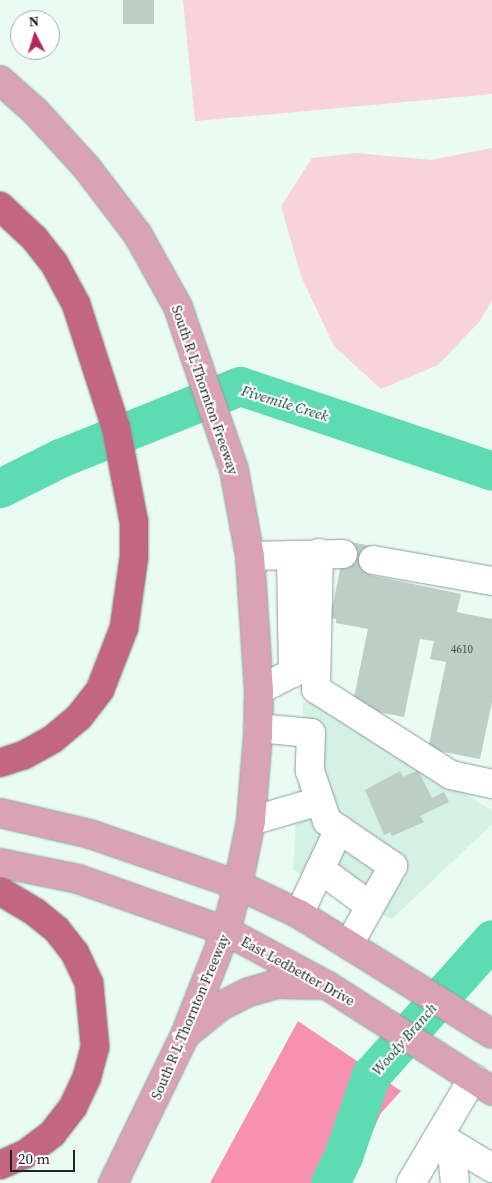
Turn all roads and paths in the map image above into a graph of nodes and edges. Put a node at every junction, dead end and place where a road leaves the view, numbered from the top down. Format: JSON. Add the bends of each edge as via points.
{"nodes":[{"id":1,"x":0,"y":80,"type":"edge"},
{"id":2,"x":0,"y":206,"type":"edge"},
{"id":3,"x":291,"y":555,"type":"junction"},
{"id":4,"x":250,"y":556,"type":"junction"},
{"id":5,"x":373,"y":560,"type":"dead end"},
{"id":6,"x":492,"y":581,"type":"edge"},
{"id":7,"x":259,"y":690,"type":"junction"},
{"id":8,"x":258,"y":728,"type":"junction"},
{"id":9,"x":0,"y":763,"type":"edge"},
{"id":10,"x":492,"y":784,"type":"edge"},
{"id":11,"x":320,"y":801,"type":"junction"},
{"id":12,"x":0,"y":813,"type":"edge"},
{"id":13,"x":251,"y":821,"type":"junction"},
{"id":14,"x":339,"y":829,"type":"junction"},
{"id":15,"x":0,"y":863,"type":"edge"},
{"id":16,"x":320,"y":869,"type":"junction"},
{"id":17,"x":238,"y":885,"type":"junction"},
{"id":18,"x":0,"y":891,"type":"edge"},
{"id":19,"x":370,"y":906,"type":"junction"},
{"id":20,"x":299,"y":914,"type":"junction"},
{"id":21,"x":226,"y":931,"type":"junction"},
{"id":22,"x":350,"y":944,"type":"junction"},
{"id":23,"x":328,"y":986,"type":"junction"},
{"id":24,"x":484,"y":1029,"type":"edge"},
{"id":25,"x":185,"y":1035,"type":"junction"},
{"id":26,"x":474,"y":1079,"type":"edge"},
{"id":27,"x":445,"y":1139,"type":"junction"},
{"id":28,"x":0,"y":1165,"type":"edge"},
{"id":29,"x":492,"y":1168,"type":"edge"},
{"id":30,"x":113,"y":1183,"type":"edge"},
{"id":31,"x":410,"y":1183,"type":"edge"},
{"id":32,"x":455,"y":1183,"type":"edge"}],
"edges":[{"from":1,"to":4,"type":"main road","name":"South R L Thornton Freeway","via":[[35,111],[87,168],[138,234],[178,307],[234,470]]},
{"from":2,"to":9,"type":"highway","via":[[40,245],[76,304],[116,428],[134,522],[134,557],[124,628],[100,690],[79,717],[53,740],[24,756]]},
{"from":3,"to":4,"type":"lane"},
{"from":3,"to":7,"type":"lane","via":[[293,674]]},
{"from":3,"to":10,"type":"lane","via":[[331,554],[316,689],[451,775]]},
{"from":4,"to":7,"type":"main road","name":"South R L Thornton Freeway"},
{"from":5,"to":6,"type":"lane"},
{"from":7,"to":8,"type":"main road","name":"South R L Thornton Freeway"},
{"from":8,"to":11,"type":"lane","via":[[312,732],[310,771]]},
{"from":8,"to":13,"type":"main road","name":"South R L Thornton Freeway"},
{"from":11,"to":13,"type":"lane"},
{"from":11,"to":14,"type":"lane","via":[[327,821]]},
{"from":12,"to":17,"type":"main road","via":[[90,834],[188,865]]},
{"from":13,"to":17,"type":"main road","name":"South R L Thornton Freeway"},
{"from":14,"to":16,"type":"lane"},
{"from":14,"to":19,"type":"lane","via":[[393,866]]},
{"from":15,"to":21,"type":"main road","name":"East Ledbetter Drive","via":[[78,879]]},
{"from":16,"to":19,"type":"lane"},
{"from":16,"to":20,"type":"lane"},
{"from":17,"to":20,"type":"main road"},
{"from":17,"to":21,"type":"main road","name":"South R L Thornton Freeway"},
{"from":18,"to":28,"type":"highway","via":[[57,930],[75,953],[89,983],[95,1047],[87,1077],[73,1107],[52,1134],[25,1154]]},
{"from":19,"to":22,"type":"lane"},
{"from":20,"to":22,"type":"main road"},
{"from":21,"to":23,"type":"main road","name":"East Ledbetter Drive"},
{"from":21,"to":25,"type":"main road","name":"South R L Thornton Freeway"},
{"from":22,"to":24,"type":"main road"},
{"from":23,"to":25,"type":"main road","via":[[277,984],[249,992],[221,1006]]},
{"from":23,"to":26,"type":"main road","name":"East Ledbetter Drive"},
{"from":25,"to":30,"type":"main road","name":"South R L Thornton Freeway"},
{"from":26,"to":27,"type":"lane"},
{"from":27,"to":29,"type":"lane"},
{"from":27,"to":31,"type":"lane"},
{"from":27,"to":32,"type":"lane"}]}
